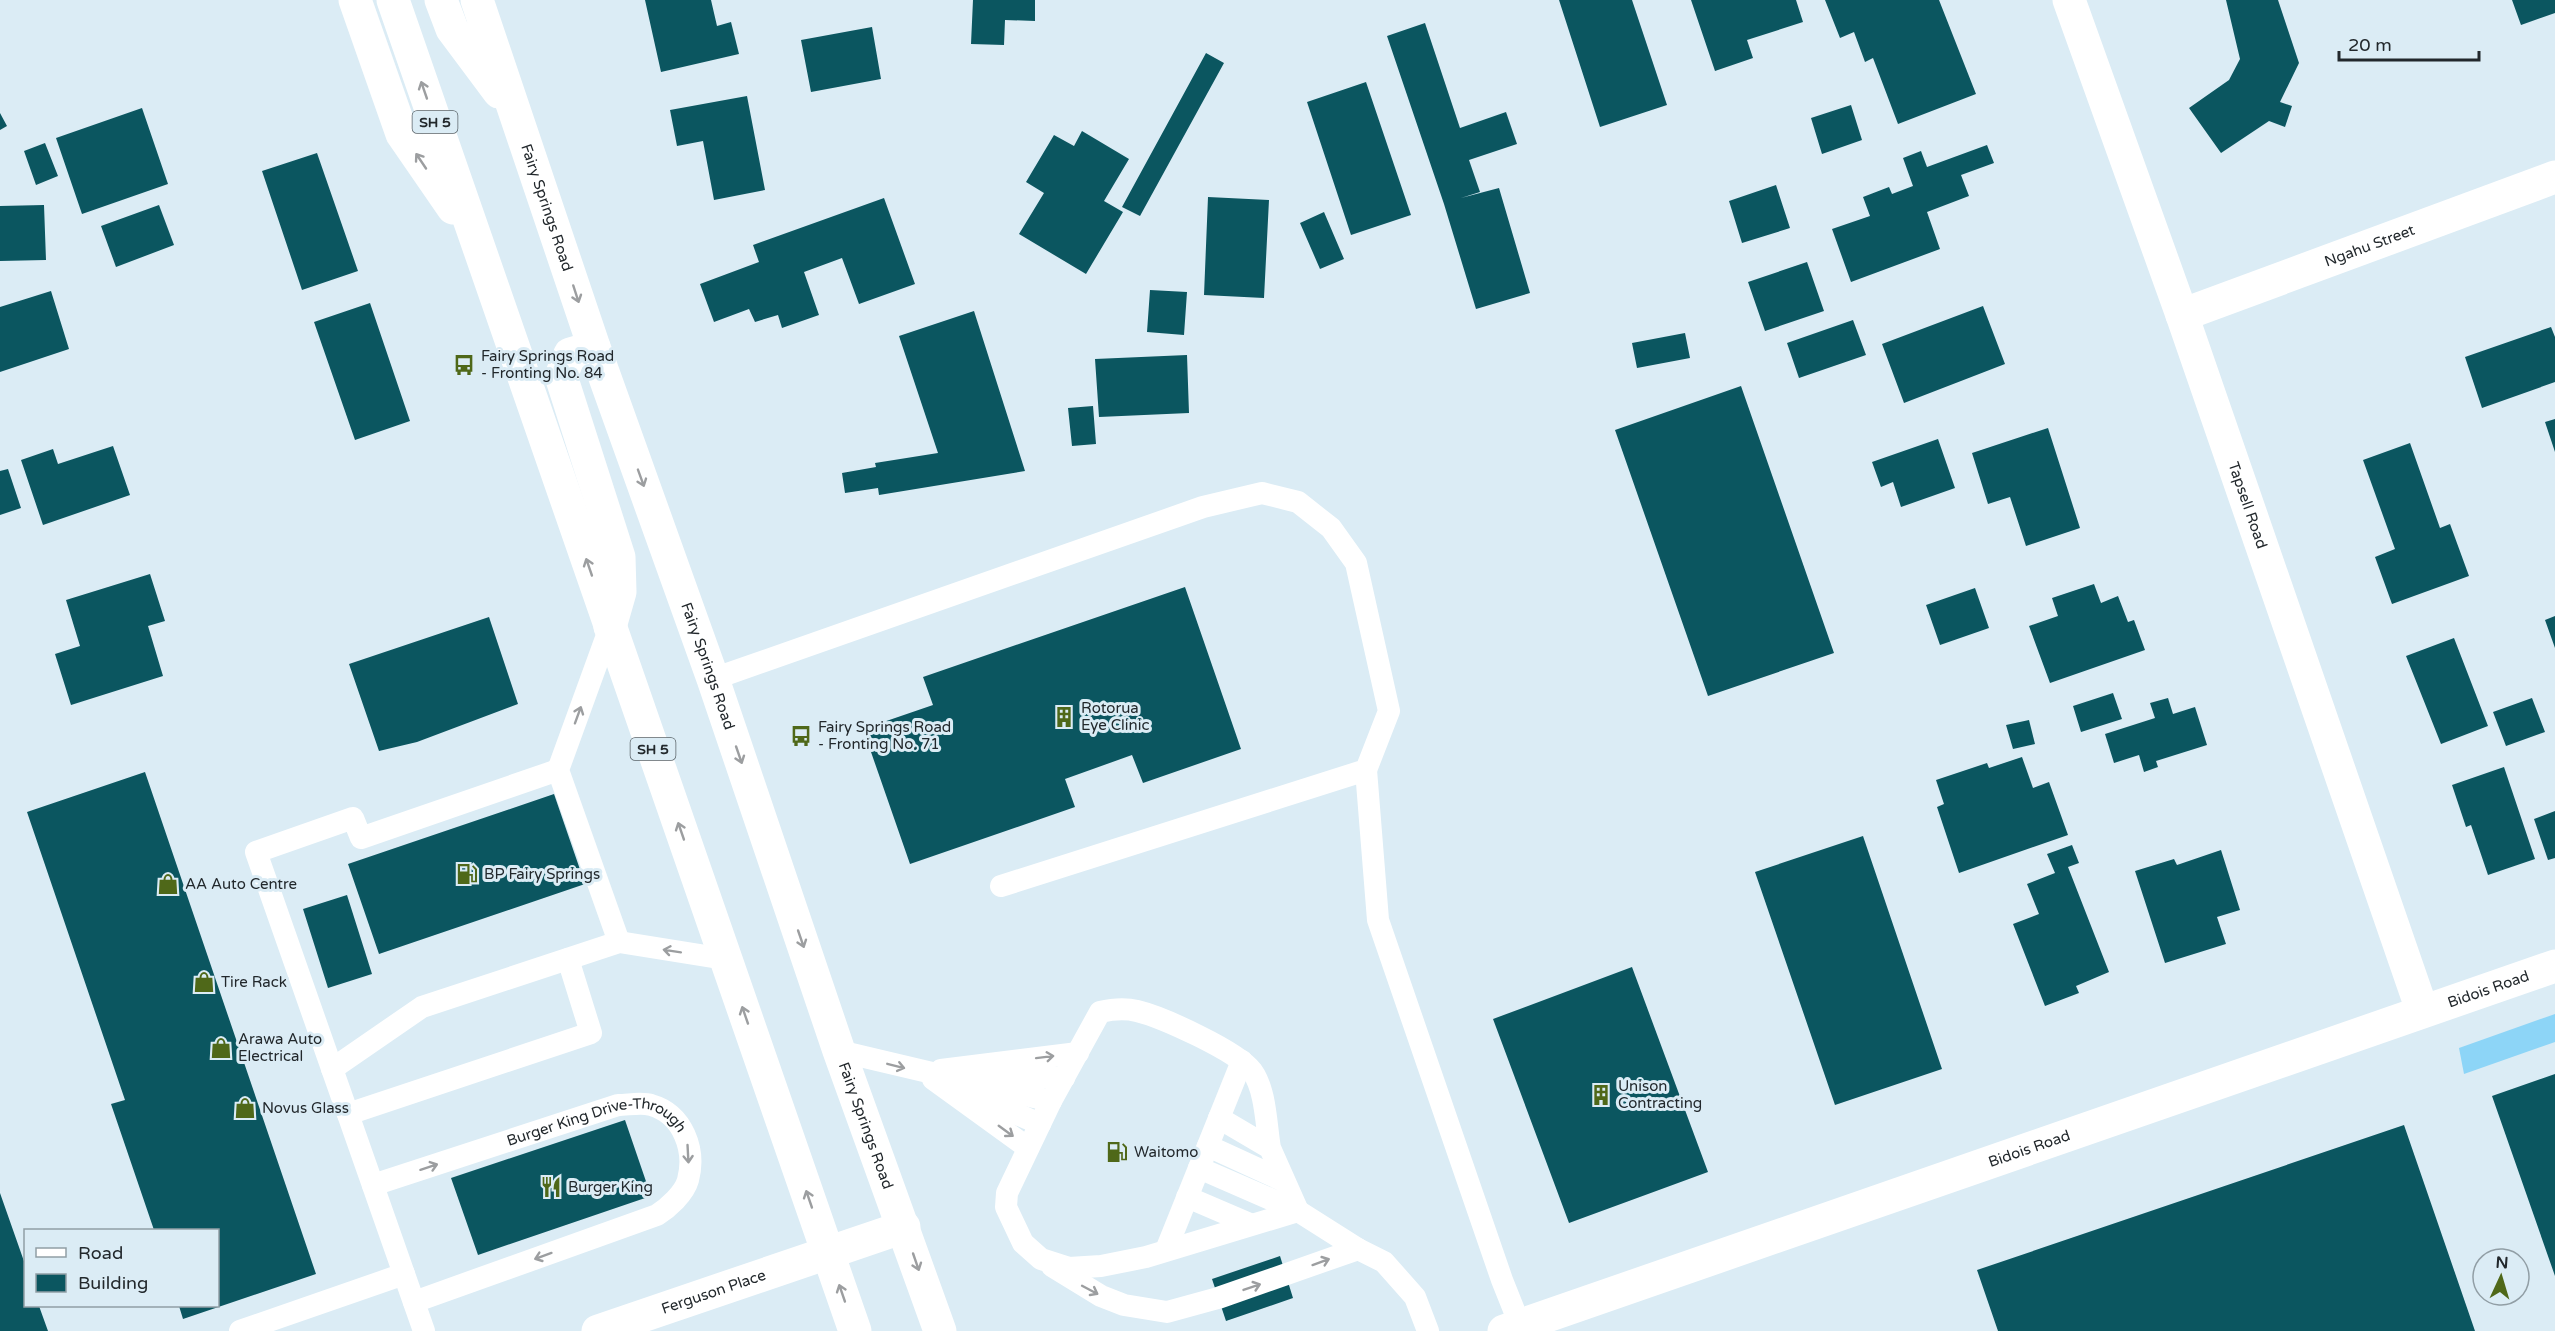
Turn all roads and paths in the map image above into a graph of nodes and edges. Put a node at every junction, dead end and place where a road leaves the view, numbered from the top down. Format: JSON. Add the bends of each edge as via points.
{"nodes":[{"id":1,"x":355,"y":0,"type":"edge"},
{"id":2,"x":393,"y":0,"type":"edge"},
{"id":3,"x":441,"y":0,"type":"edge"},
{"id":4,"x":477,"y":0,"type":"edge"},
{"id":5,"x":2068,"y":0,"type":"edge"},
{"id":6,"x":518,"y":117,"type":"junction"},
{"id":7,"x":2555,"y":177,"type":"edge"},
{"id":8,"x":478,"y":244,"type":"junction"},
{"id":9,"x":2182,"y":315,"type":"junction"},
{"id":10,"x":594,"y":347,"type":"junction"},
{"id":11,"x":610,"y":627,"type":"junction"},
{"id":12,"x":713,"y":679,"type":"junction"},
{"id":13,"x":558,"y":770,"type":"junction"},
{"id":14,"x":1366,"y":770,"type":"junction"},
{"id":15,"x":1001,"y":886,"type":"dead end"},
{"id":16,"x":619,"y":942,"type":"junction"},
{"id":17,"x":568,"y":959,"type":"junction"},
{"id":18,"x":725,"y":959,"type":"junction"},
{"id":19,"x":2555,"y":966,"type":"edge"},
{"id":20,"x":2422,"y":1010,"type":"junction"},
{"id":21,"x":839,"y":1051,"type":"junction"},
{"id":22,"x":1078,"y":1053,"type":"junction"},
{"id":23,"x":1242,"y":1061,"type":"junction"},
{"id":24,"x":332,"y":1069,"type":"junction"},
{"id":25,"x":924,"y":1072,"type":"junction"},
{"id":26,"x":1064,"y":1078,"type":"junction"},
{"id":27,"x":1051,"y":1101,"type":"junction"},
{"id":28,"x":348,"y":1114,"type":"junction"},
{"id":29,"x":1219,"y":1118,"type":"junction"},
{"id":30,"x":1040,"y":1124,"type":"junction"},
{"id":31,"x":1208,"y":1146,"type":"junction"},
{"id":32,"x":1028,"y":1148,"type":"junction"},
{"id":33,"x":1270,"y":1148,"type":"junction"},
{"id":34,"x":1199,"y":1168,"type":"junction"},
{"id":35,"x":1284,"y":1181,"type":"junction"},
{"id":36,"x":373,"y":1185,"type":"junction"},
{"id":37,"x":1187,"y":1197,"type":"junction"},
{"id":38,"x":1298,"y":1211,"type":"junction"},
{"id":39,"x":1177,"y":1221,"type":"junction"},
{"id":40,"x":1250,"y":1224,"type":"junction"},
{"id":41,"x":904,"y":1227,"type":"junction"},
{"id":42,"x":1212,"y":1236,"type":"junction"},
{"id":43,"x":1166,"y":1250,"type":"junction"},
{"id":44,"x":1358,"y":1250,"type":"junction"},
{"id":45,"x":829,"y":1254,"type":"junction"},
{"id":46,"x":1041,"y":1259,"type":"junction"},
{"id":47,"x":1129,"y":1261,"type":"junction"},
{"id":48,"x":404,"y":1274,"type":"junction"},
{"id":49,"x":414,"y":1302,"type":"junction"},
{"id":50,"x":1124,"y":1305,"type":"junction"},
{"id":51,"x":1512,"y":1328,"type":"edge"},
{"id":52,"x":240,"y":1331,"type":"edge"},
{"id":53,"x":424,"y":1331,"type":"edge"},
{"id":54,"x":597,"y":1331,"type":"edge"},
{"id":55,"x":855,"y":1331,"type":"edge"},
{"id":56,"x":940,"y":1331,"type":"edge"},
{"id":57,"x":1428,"y":1331,"type":"edge"}],
"edges":[{"from":8,"to":1,"type":"main road","one_way":true,"via":[[402,134]]},
{"from":8,"to":2,"type":"main road","number":"SH 5","one_way":true},
{"from":3,"to":6,"type":"main road","via":[[452,29]]},
{"from":4,"to":6,"type":"main road","name":"Fairy Springs Road"},
{"from":5,"to":9,"type":"main road","name":"Tapsell Road"},
{"from":6,"to":10,"type":"main road","name":"Fairy Springs Road","one_way":true},
{"from":7,"to":9,"type":"main road","name":"Ngahu Street"},
{"from":11,"to":8,"type":"main road","number":"SH 5","one_way":true},
{"from":9,"to":20,"type":"main road","name":"Tapsell Road"},
{"from":10,"to":11,"type":"main road","via":[[570,354],[561,376],[619,557],[621,592]]},
{"from":10,"to":12,"type":"main road","name":"Fairy Springs Road","one_way":true},
{"from":13,"to":11,"type":"lane","one_way":true},
{"from":18,"to":11,"type":"main road","number":"SH 5","one_way":true},
{"from":12,"to":14,"type":"lane","via":[[1203,507],[1262,493],[1298,502],[1331,528],[1356,563],[1389,711]]},
{"from":12,"to":21,"type":"main road","name":"Fairy Springs Road","one_way":true},
{"from":13,"to":16,"type":"lane"},
{"from":13,"to":24,"type":"lane","via":[[361,838],[353,818],[256,852]]},
{"from":14,"to":15,"type":"lane"},
{"from":14,"to":51,"type":"lane","via":[[1378,920],[1502,1280]]},
{"from":16,"to":17,"type":"lane"},
{"from":18,"to":16,"type":"lane","one_way":true},
{"from":17,"to":24,"type":"lane","via":[[422,1007]]},
{"from":17,"to":28,"type":"lane","via":[[591,1033]]},
{"from":45,"to":18,"type":"main road","number":"SH 5","one_way":true},
{"from":19,"to":20,"type":"main road","name":"Bidois Road"},
{"from":20,"to":51,"type":"main road","name":"Bidois Road"},
{"from":21,"to":25,"type":"lane","one_way":true},
{"from":21,"to":41,"type":"main road","name":"Fairy Springs Road"},
{"from":22,"to":23,"type":"lane","via":[[1100,1012],[1115,1008],[1137,1011],[1212,1043]]},
{"from":25,"to":22,"type":"lane","one_way":true},
{"from":22,"to":26,"type":"lane"},
{"from":23,"to":29,"type":"lane"},
{"from":23,"to":33,"type":"lane","via":[[1258,1082]]},
{"from":24,"to":28,"type":"lane"},
{"from":25,"to":26,"type":"lane"},
{"from":25,"to":27,"type":"lane"},
{"from":25,"to":30,"type":"lane"},
{"from":25,"to":32,"type":"lane","one_way":true},
{"from":26,"to":27,"type":"lane"},
{"from":27,"to":30,"type":"lane"},
{"from":28,"to":36,"type":"lane"},
{"from":29,"to":31,"type":"lane"},
{"from":29,"to":33,"type":"lane"},
{"from":30,"to":32,"type":"lane"},
{"from":31,"to":34,"type":"lane"},
{"from":31,"to":35,"type":"lane"},
{"from":32,"to":46,"type":"lane","via":[[1007,1193],[1006,1207],[1023,1243]]},
{"from":33,"to":35,"type":"lane"},
{"from":34,"to":37,"type":"lane"},
{"from":34,"to":38,"type":"lane"},
{"from":35,"to":38,"type":"lane"},
{"from":36,"to":48,"type":"lane"},
{"from":36,"to":49,"type":"lane","name":"Burger King Drive-Through","one_way":true,"via":[[618,1105],[651,1104],[679,1120],[690,1149],[688,1182],[670,1207],[657,1215]]},
{"from":37,"to":39,"type":"lane"},
{"from":37,"to":40,"type":"lane"},
{"from":38,"to":40,"type":"lane"},
{"from":38,"to":44,"type":"lane"},
{"from":39,"to":42,"type":"lane"},
{"from":39,"to":43,"type":"lane"},
{"from":40,"to":42,"type":"lane"},
{"from":41,"to":45,"type":"main road","name":"Ferguson Place"},
{"from":41,"to":56,"type":"main road","name":"Fairy Springs Road","one_way":true},
{"from":42,"to":43,"type":"lane"},
{"from":43,"to":47,"type":"lane"},
{"from":50,"to":44,"type":"lane","one_way":true,"via":[[1167,1312]]},
{"from":44,"to":57,"type":"lane","via":[[1384,1262],[1400,1280],[1415,1298]]},
{"from":45,"to":54,"type":"main road","name":"Ferguson Place"},
{"from":55,"to":45,"type":"main road","number":"SH 5","one_way":true},
{"from":46,"to":47,"type":"lane","via":[[1069,1268]]},
{"from":46,"to":50,"type":"lane","one_way":true,"via":[[1081,1286]]},
{"from":47,"to":50,"type":"lane","via":[[1114,1279],[1115,1290]]},
{"from":48,"to":49,"type":"lane"},
{"from":48,"to":52,"type":"lane"},
{"from":49,"to":53,"type":"lane"}]}
